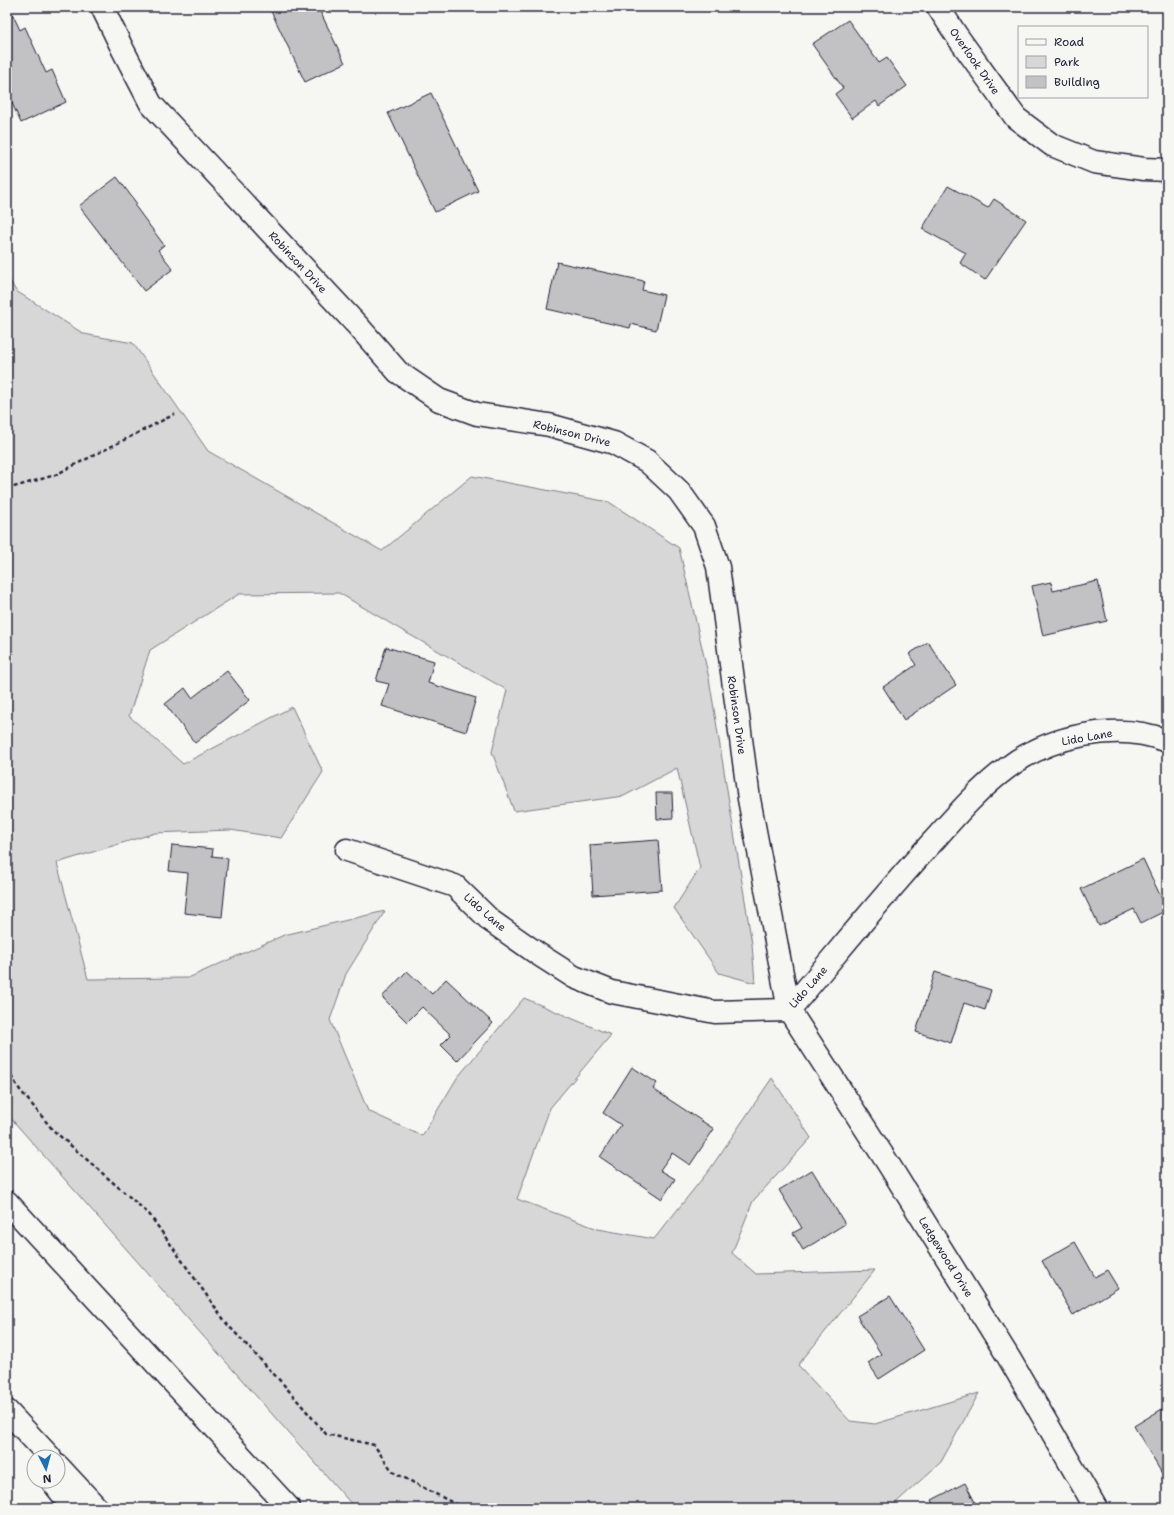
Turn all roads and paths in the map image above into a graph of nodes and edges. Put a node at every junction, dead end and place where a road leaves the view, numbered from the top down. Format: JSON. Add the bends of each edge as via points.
{"nodes":[{"id":1,"x":102,"y":7,"type":"edge"},
{"id":2,"x":938,"y":7,"type":"edge"},
{"id":3,"x":1167,"y":170,"type":"edge"},
{"id":4,"x":175,"y":414,"type":"dead end"},
{"id":5,"x":7,"y":489,"type":"edge"},
{"id":6,"x":1167,"y":741,"type":"edge"},
{"id":7,"x":347,"y":850,"type":"dead end"},
{"id":8,"x":789,"y":1010,"type":"junction"},
{"id":9,"x":7,"y":1070,"type":"edge"},
{"id":10,"x":7,"y":1202,"type":"edge"},
{"id":11,"x":7,"y":1411,"type":"edge"},
{"id":12,"x":7,"y":1422,"type":"edge"},
{"id":13,"x":28,"y":1449,"type":"edge"},
{"id":14,"x":43,"y":1449,"type":"edge"},
{"id":15,"x":66,"y":1475,"type":"edge"},
{"id":16,"x":58,"y":1489,"type":"edge"},
{"id":17,"x":73,"y":1508,"type":"edge"},
{"id":18,"x":97,"y":1508,"type":"edge"},
{"id":19,"x":289,"y":1508,"type":"edge"},
{"id":20,"x":463,"y":1508,"type":"edge"},
{"id":21,"x":1096,"y":1508,"type":"edge"}],
"edges":[{"from":1,"to":8,"type":"main road","name":"Robinson Drive","via":[[151,104],[398,372],[438,400],[477,414],[549,425],[614,443],[648,461],[679,491],[704,526],[718,567],[749,799]]},
{"from":2,"to":3,"type":"main road","name":"Overlook Drive","via":[[1016,118],[1052,144],[1094,162]]},
{"from":4,"to":5,"type":"path","via":[[55,475]]},
{"from":6,"to":8,"type":"main road","name":"Lido Lane","via":[[1151,735],[1113,731],[1066,739],[1037,750],[1008,767],[980,790],[913,863]]},
{"from":7,"to":8,"type":"main road","name":"Lido Lane","via":[[455,886],[491,921],[538,954],[574,977],[612,992],[715,1012]]},
{"from":8,"to":21,"type":"main road","name":"Ledgewood Drive","via":[[1009,1358]]},
{"from":9,"to":20,"type":"path","via":[[53,1130],[149,1214],[227,1324],[326,1434],[374,1445],[393,1472]]},
{"from":10,"to":19,"type":"main road"},
{"from":11,"to":14,"type":"main road"},
{"from":12,"to":13,"type":"main road"},
{"from":15,"to":18,"type":"main road"},
{"from":16,"to":17,"type":"main road"}]}
